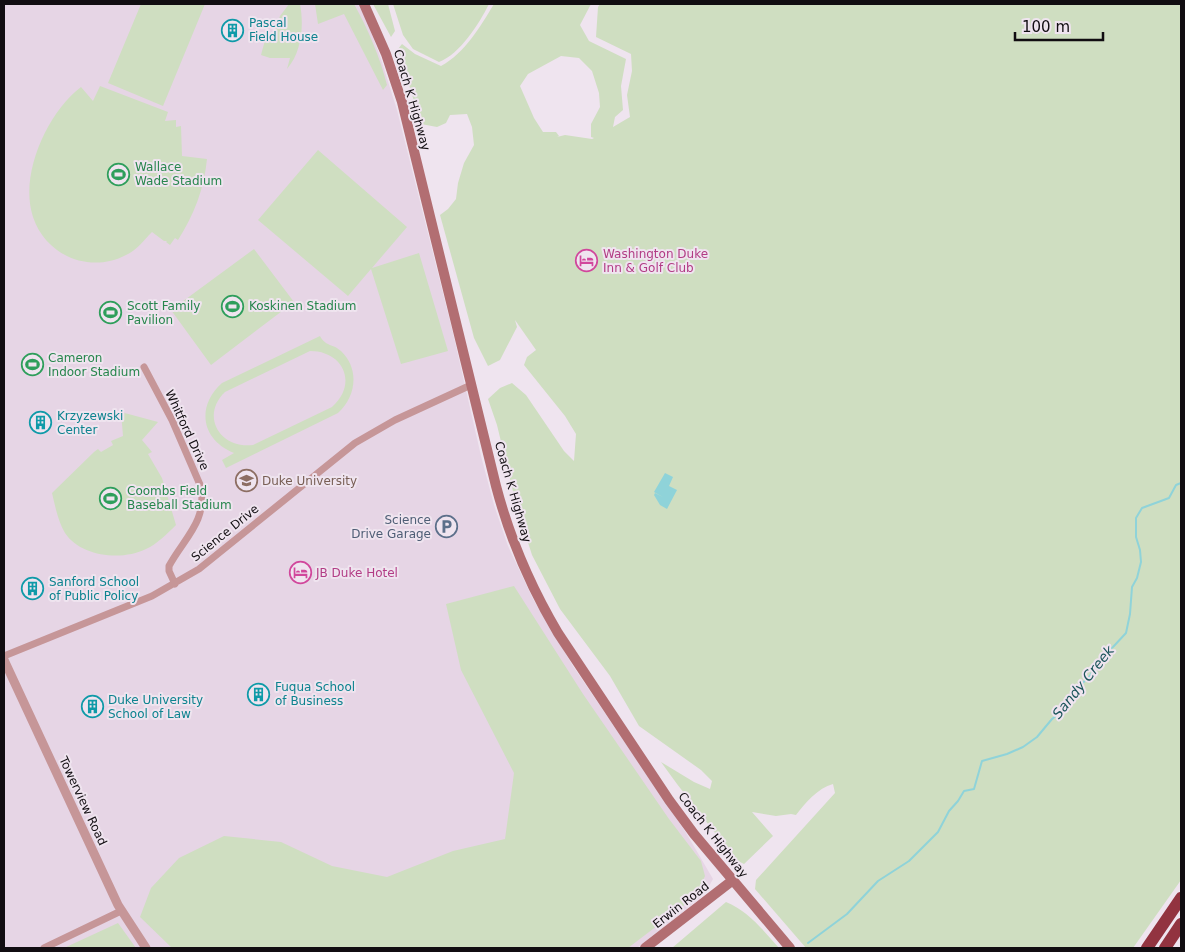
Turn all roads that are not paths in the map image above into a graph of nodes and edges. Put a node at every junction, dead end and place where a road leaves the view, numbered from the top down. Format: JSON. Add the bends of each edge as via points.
{"nodes":[{"id":1,"x":364,"y":4,"type":"edge"},
{"id":2,"x":144,"y":367,"type":"dead end"},
{"id":3,"x":471,"y":385,"type":"junction"},
{"id":4,"x":175,"y":584,"type":"junction"},
{"id":5,"x":4,"y":658,"type":"edge"},
{"id":6,"x":733,"y":880,"type":"junction"},
{"id":7,"x":1181,"y":898,"type":"edge"},
{"id":8,"x":121,"y":911,"type":"junction"},
{"id":9,"x":1181,"y":924,"type":"edge"},
{"id":10,"x":44,"y":948,"type":"edge"},
{"id":11,"x":146,"y":948,"type":"edge"},
{"id":12,"x":645,"y":948,"type":"edge"},
{"id":13,"x":790,"y":948,"type":"edge"},
{"id":14,"x":1147,"y":948,"type":"edge"},
{"id":15,"x":1165,"y":948,"type":"edge"}],
"edges":[{"from":1,"to":3,"type":"main road","name":"Coach K Highway","via":[[402,102]]},
{"from":2,"to":4,"type":"street","name":"Whitford Drive","via":[[172,420],[203,497],[200,516],[169,566]]},
{"from":3,"to":4,"type":"street","name":"Science Drive","via":[[395,420],[355,443],[199,570]]},
{"from":3,"to":6,"type":"main road","name":"Coach K Highway","via":[[504,517],[522,566],[542,606],[669,800]]},
{"from":4,"to":5,"type":"street","name":"Science Drive"},
{"from":5,"to":8,"type":"street","name":"Towerview Road"},
{"from":6,"to":12,"type":"main road","name":"Erwin Road"},
{"from":6,"to":13,"type":"main road","name":"Coach K Highway"},
{"from":7,"to":14,"type":"highway"},
{"from":8,"to":10,"type":"street"},
{"from":8,"to":11,"type":"street","name":"Towerview Road"},
{"from":9,"to":15,"type":"highway"}]}
